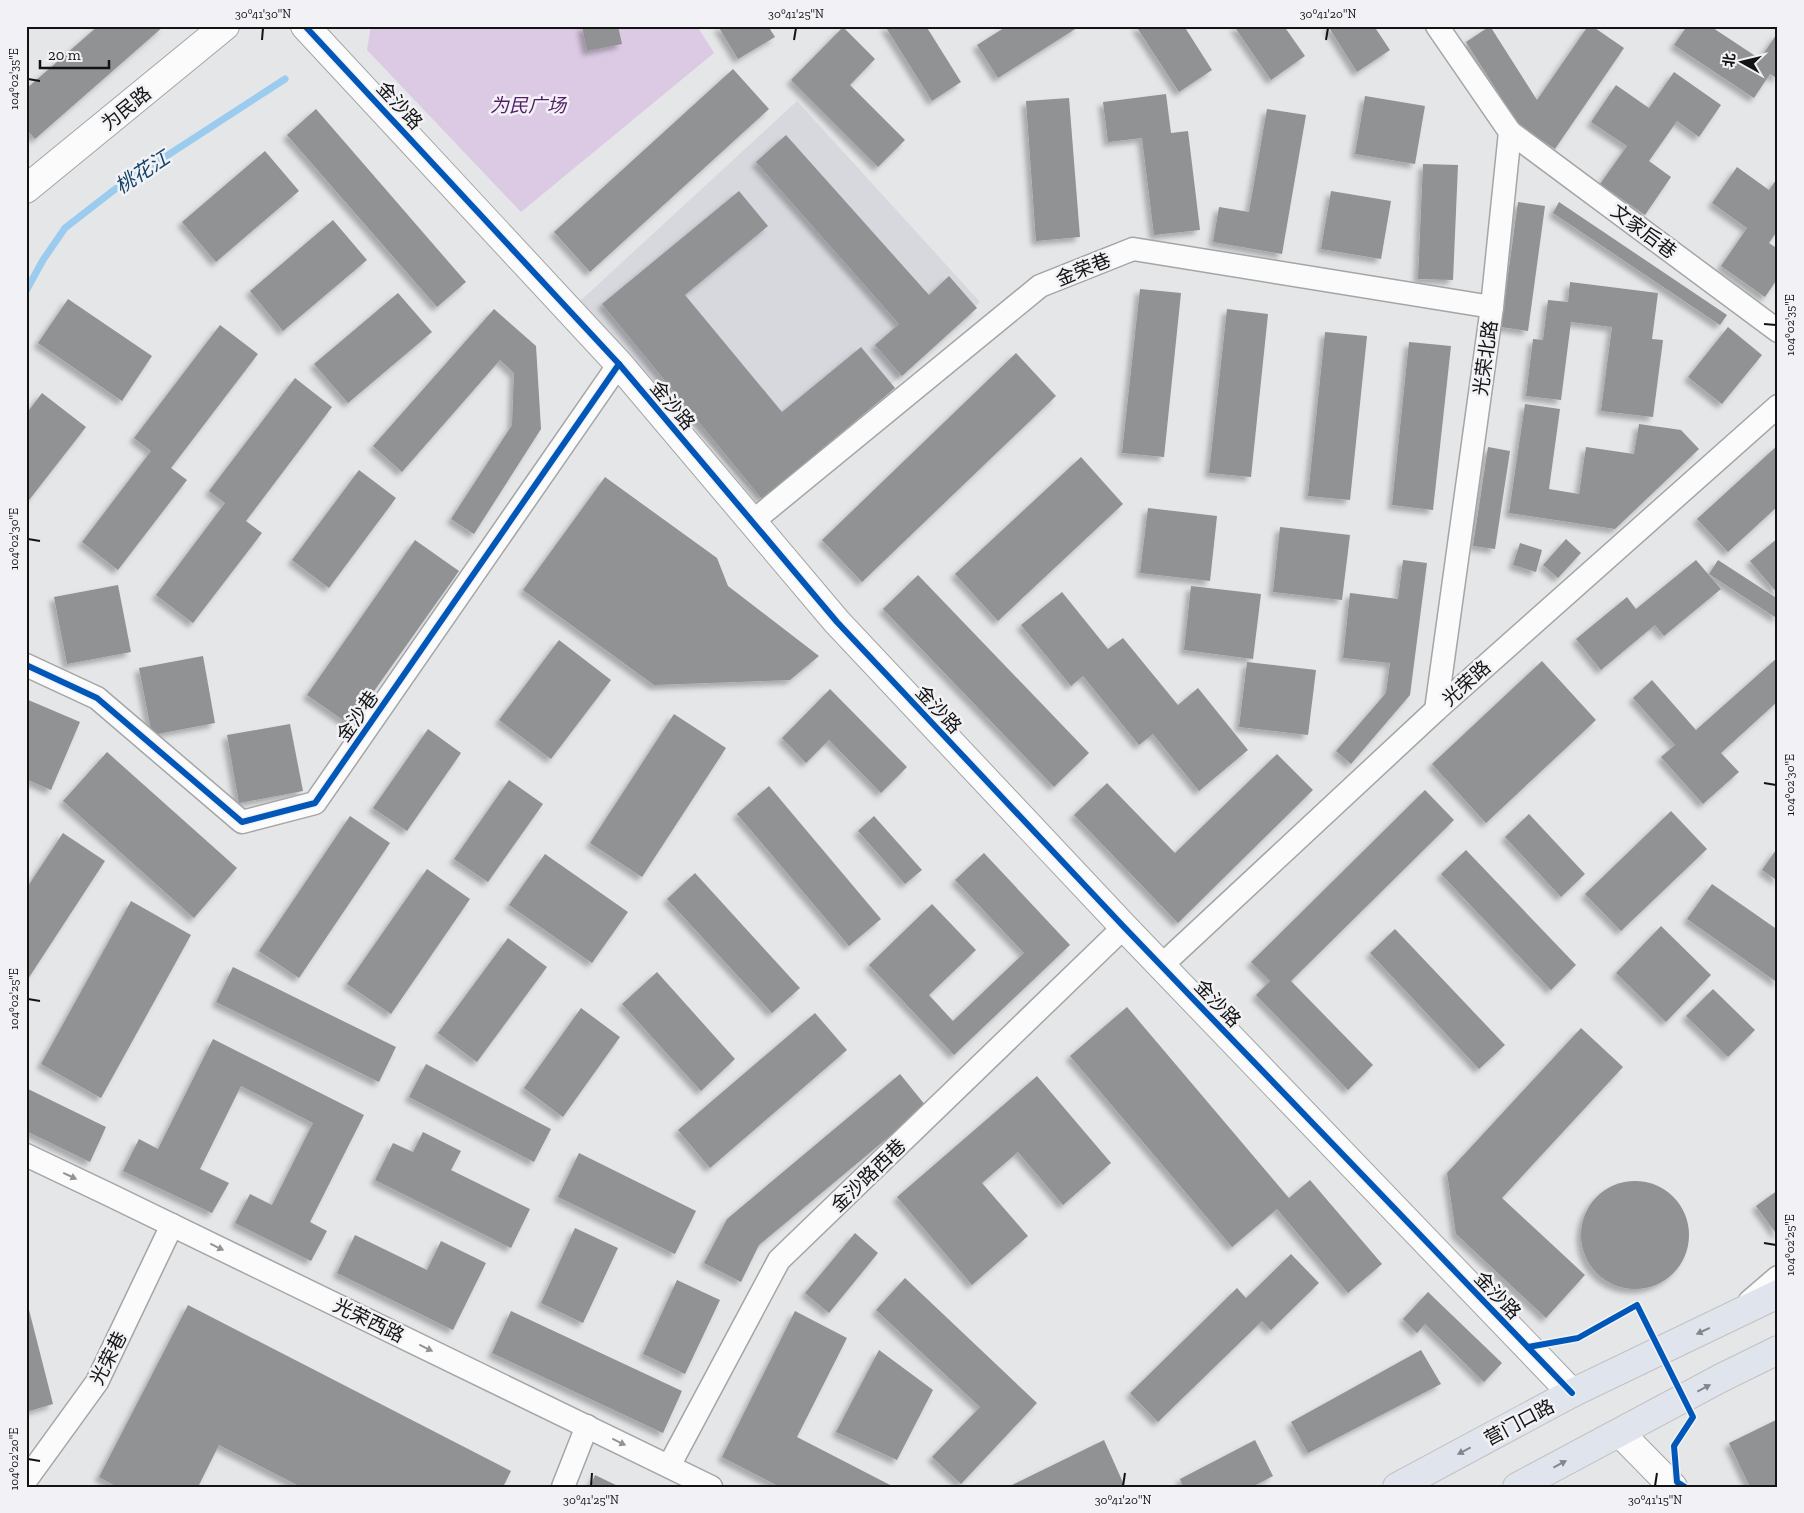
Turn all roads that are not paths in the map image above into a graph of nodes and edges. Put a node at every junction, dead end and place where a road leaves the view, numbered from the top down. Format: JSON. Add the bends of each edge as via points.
{"nodes":[{"id":1,"x":225,"y":26,"type":"edge"},
{"id":2,"x":305,"y":26,"type":"edge"},
{"id":3,"x":1437,"y":26,"type":"edge"},
{"id":4,"x":1510,"y":132,"type":"junction"},
{"id":5,"x":26,"y":190,"type":"edge"},
{"id":6,"x":1492,"y":307,"type":"junction"},
{"id":7,"x":1778,"y":331,"type":"edge"},
{"id":8,"x":619,"y":364,"type":"junction"},
{"id":9,"x":1778,"y":406,"type":"edge"},
{"id":10,"x":752,"y":522,"type":"junction"},
{"id":11,"x":26,"y":665,"type":"edge"},
{"id":12,"x":1436,"y":710,"type":"junction"},
{"id":13,"x":1124,"y":928,"type":"junction"},
{"id":14,"x":1161,"y":966,"type":"junction"},
{"id":15,"x":26,"y":1156,"type":"edge"},
{"id":16,"x":172,"y":1225,"type":"junction"},
{"id":17,"x":1778,"y":1277,"type":"edge"},
{"id":18,"x":1778,"y":1294,"type":"edge"},
{"id":19,"x":1728,"y":1319,"type":"junction"},
{"id":20,"x":1778,"y":1350,"type":"edge"},
{"id":21,"x":1572,"y":1394,"type":"junction"},
{"id":22,"x":587,"y":1426,"type":"junction"},
{"id":23,"x":1620,"y":1433,"type":"junction"},
{"id":24,"x":669,"y":1466,"type":"junction"},
{"id":25,"x":26,"y":1480,"type":"edge"},
{"id":26,"x":563,"y":1487,"type":"edge"},
{"id":27,"x":711,"y":1487,"type":"edge"},
{"id":28,"x":1397,"y":1487,"type":"edge"},
{"id":29,"x":1517,"y":1487,"type":"edge"},
{"id":30,"x":1673,"y":1487,"type":"edge"}],
"edges":[{"from":1,"to":5,"type":"street","name":"为民路"},
{"from":2,"to":8,"type":"street","name":"金沙路"},
{"from":3,"to":4,"type":"street"},
{"from":4,"to":6,"type":"street","name":"光荣北路"},
{"from":4,"to":7,"type":"street","name":"文家后巷"},
{"from":6,"to":10,"type":"street","name":"金荣巷","via":[[1133,249],[1040,286]]},
{"from":6,"to":12,"type":"street","name":"光荣北路"},
{"from":8,"to":10,"type":"street","name":"金沙路"},
{"from":8,"to":11,"type":"street","name":"金沙巷","via":[[315,803],[242,822],[97,698]]},
{"from":9,"to":12,"type":"street","name":"光荣路"},
{"from":10,"to":13,"type":"street","name":"金沙路","via":[[837,622]]},
{"from":12,"to":14,"type":"street","name":"光荣路"},
{"from":13,"to":14,"type":"street","name":"金沙路"},
{"from":13,"to":24,"type":"street","name":"金沙路西巷","via":[[779,1260]]},
{"from":14,"to":21,"type":"street","name":"金沙路"},
{"from":15,"to":16,"type":"street","name":"光荣西路","one_way":true},
{"from":16,"to":22,"type":"street","name":"光荣西路","one_way":true},
{"from":16,"to":25,"type":"street","name":"光荣巷","via":[[98,1382]]},
{"from":17,"to":19,"type":"street"},
{"from":18,"to":19,"type":"highway","name":"营门口路"},
{"from":19,"to":21,"type":"highway","name":"营门口路","one_way":true},
{"from":23,"to":20,"type":"highway","one_way":true},
{"from":21,"to":28,"type":"highway","name":"营门口路","one_way":true},
{"from":22,"to":24,"type":"street","name":"光荣西路","one_way":true},
{"from":22,"to":26,"type":"street"},
{"from":29,"to":23,"type":"highway","one_way":true},
{"from":23,"to":30,"type":"street"},
{"from":24,"to":27,"type":"street","name":"光荣西路"}]}
